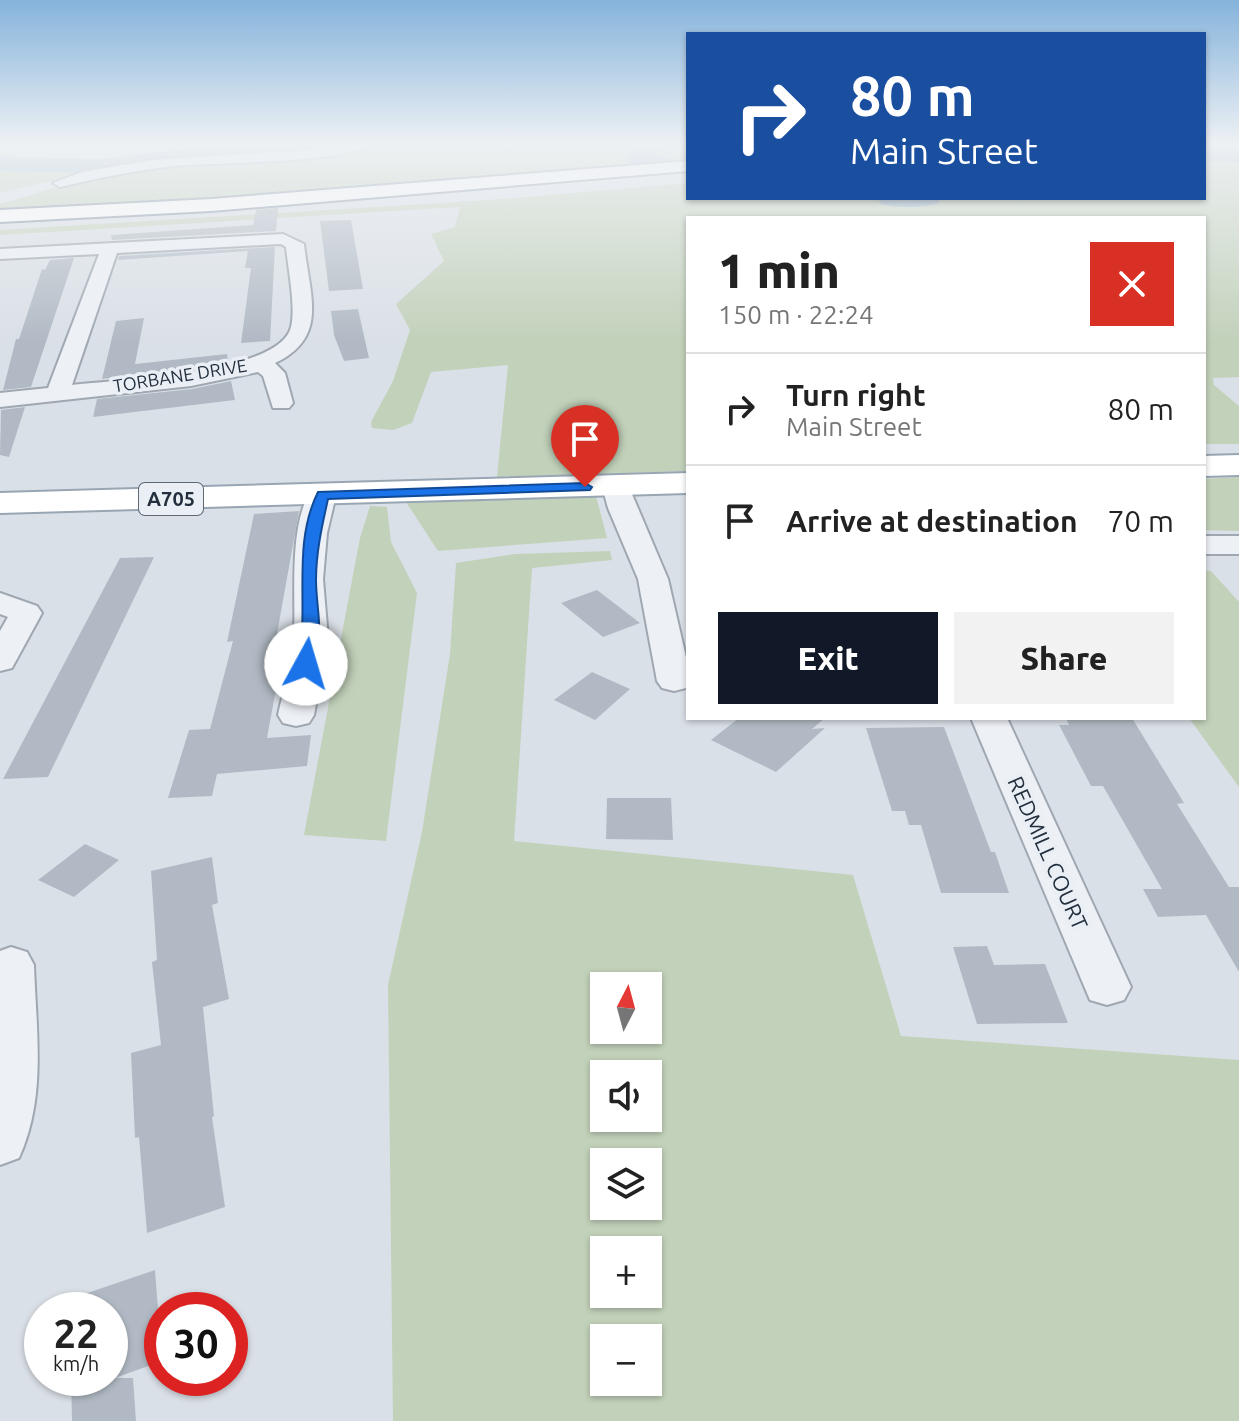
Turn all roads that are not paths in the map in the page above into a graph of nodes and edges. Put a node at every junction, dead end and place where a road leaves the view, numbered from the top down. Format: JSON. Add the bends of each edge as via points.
{"nodes":[{"id":1,"x":109,"y":210,"type":"edge"},
{"id":2,"x":218,"y":210,"type":"edge"},
{"id":3,"x":0,"y":216,"type":"edge"},
{"id":4,"x":0,"y":223,"type":"edge"},
{"id":5,"x":110,"y":248,"type":"junction"},
{"id":6,"x":0,"y":254,"type":"edge"},
{"id":7,"x":260,"y":363,"type":"junction"},
{"id":8,"x":58,"y":393,"type":"junction"},
{"id":9,"x":0,"y":400,"type":"edge"},
{"id":10,"x":281,"y":403,"type":"dead end"},
{"id":11,"x":1239,"y":465,"type":"edge"},
{"id":12,"x":1206,"y":466,"type":"edge"},
{"id":13,"x":686,"y":483,"type":"edge"},
{"id":14,"x":616,"y":486,"type":"junction"},
{"id":15,"x":333,"y":494,"type":"junction"},
{"id":16,"x":0,"y":503,"type":"edge"},
{"id":17,"x":0,"y":603,"type":"edge"},
{"id":18,"x":0,"y":661,"type":"edge"},
{"id":19,"x":674,"y":681,"type":"dead end"},
{"id":20,"x":296,"y":715,"type":"dead end"},
{"id":21,"x":990,"y":720,"type":"edge"},
{"id":22,"x":11,"y":965,"type":"dead end"},
{"id":23,"x":1107,"y":987,"type":"dead end"},
{"id":24,"x":0,"y":1141,"type":"edge"}],
"edges":[{"from":1,"to":3,"type":"main road"},
{"from":2,"to":4,"type":"main road"},
{"from":5,"to":6,"type":"street","name":"TORBANE DRIVE"},
{"from":5,"to":7,"type":"street","name":"TORBANE DRIVE","via":[[262,238],[295,244],[302,325],[284,351]]},
{"from":5,"to":8,"type":"street"},
{"from":7,"to":8,"type":"street","name":"TORBANE DRIVE","via":[[191,379]]},
{"from":7,"to":10,"type":"street","via":[[274,373]]},
{"from":8,"to":9,"type":"street","name":"TORBANE DRIVE"},
{"from":11,"to":12,"type":"main road"},
{"from":13,"to":14,"type":"main road","number":"A705"},
{"from":14,"to":15,"type":"main road","number":"A705"},
{"from":14,"to":19,"type":"street","via":[[653,579]]},
{"from":15,"to":16,"type":"main road","number":"A705"},
{"from":15,"to":20,"type":"street","via":[[313,533],[308,579],[311,639]]},
{"from":17,"to":18,"type":"street","via":[[26,613]]},
{"from":21,"to":23,"type":"street","name":"REDMILL COURT"},
{"from":22,"to":24,"type":"street","via":[[13,1088]]}]}
